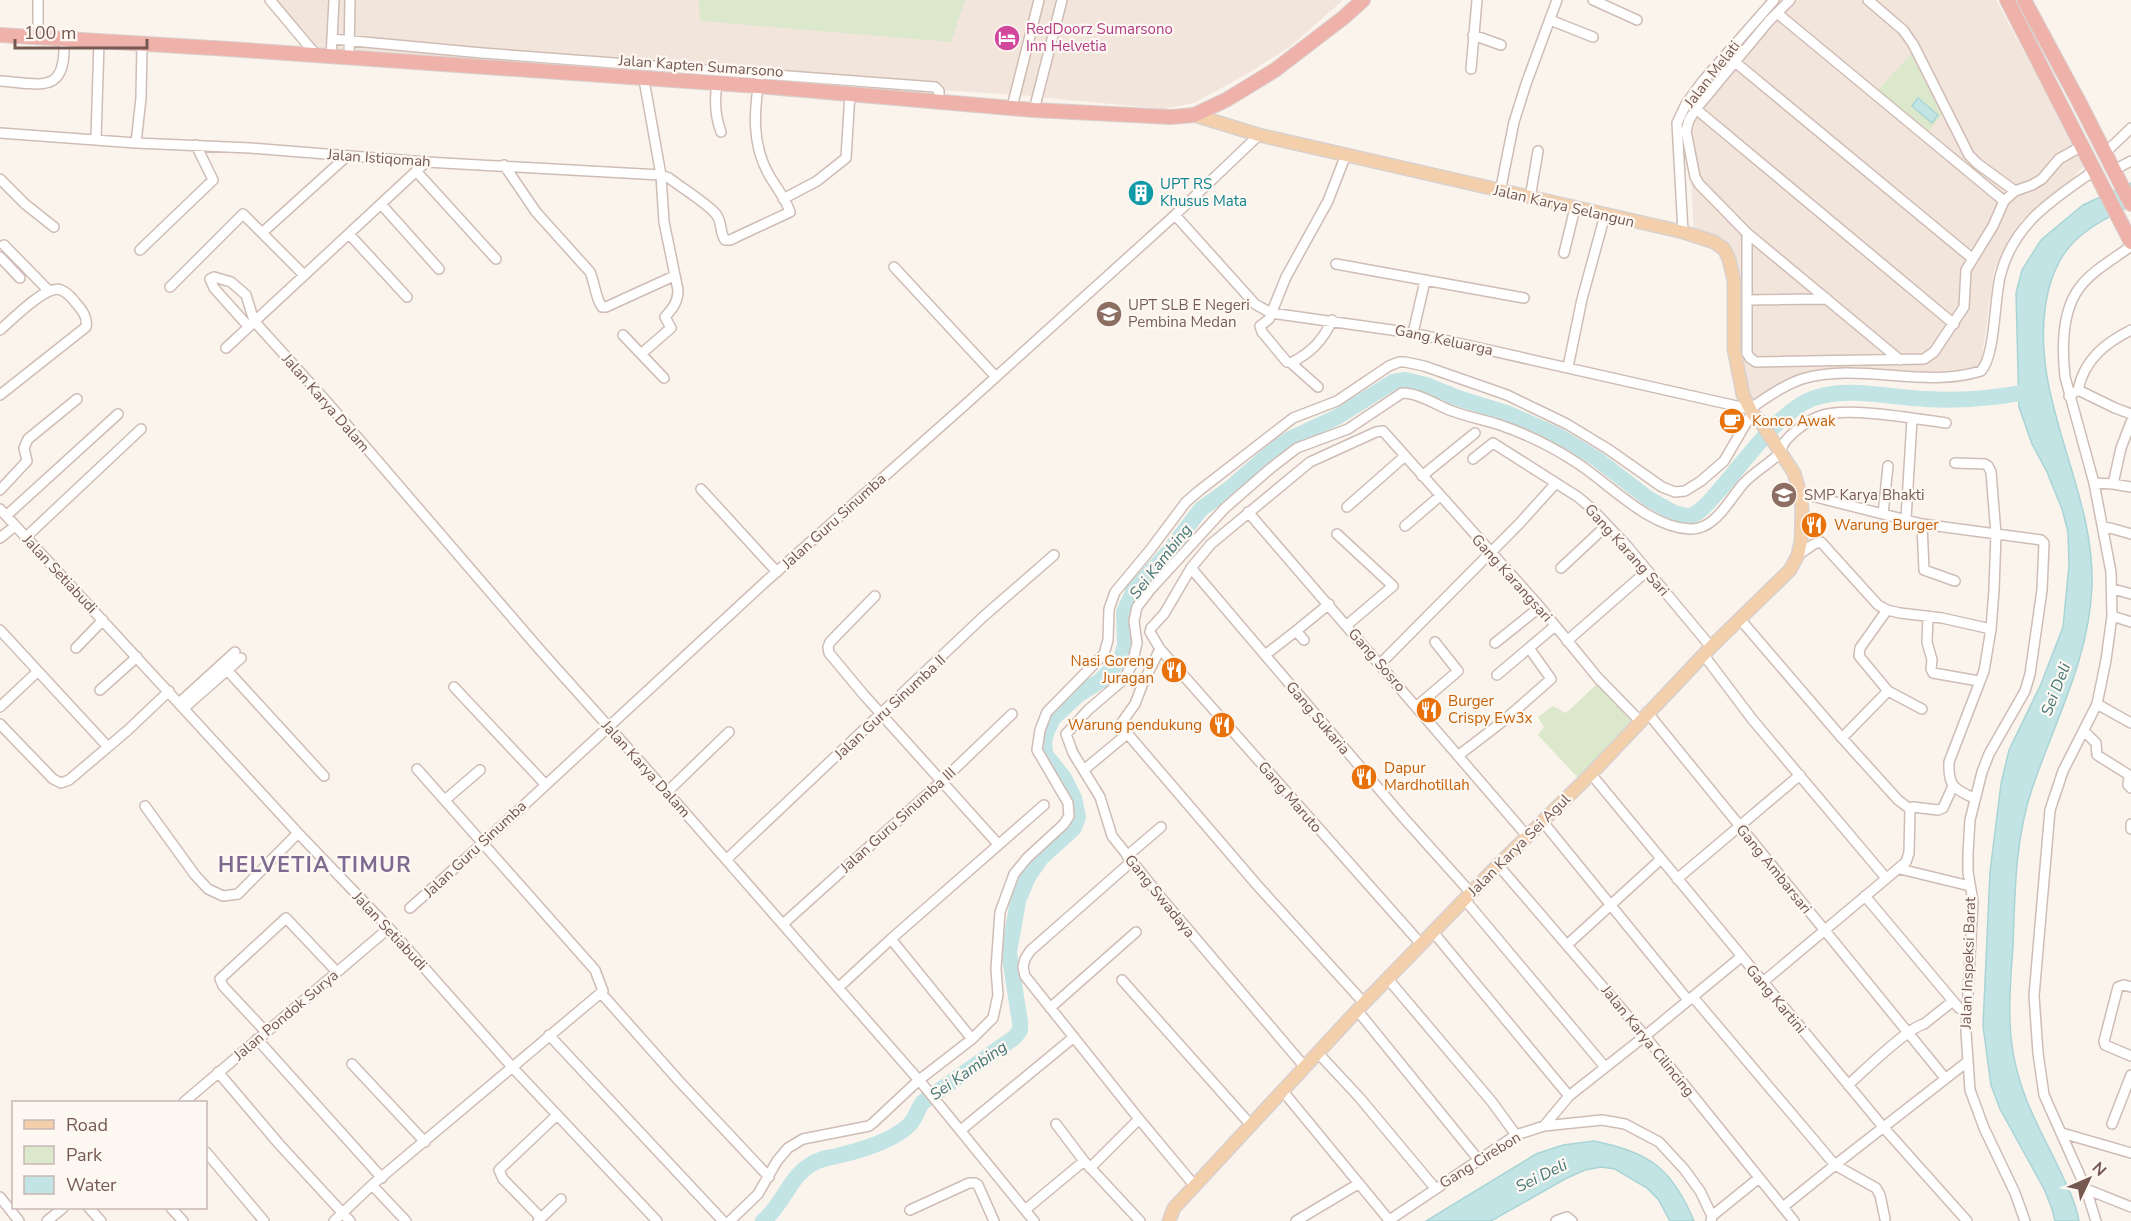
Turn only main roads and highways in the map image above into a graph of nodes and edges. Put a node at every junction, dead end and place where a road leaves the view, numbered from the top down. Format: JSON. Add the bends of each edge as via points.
{"nodes":[{"id":1,"x":1363,"y":0,"type":"edge"},
{"id":2,"x":2007,"y":0,"type":"edge"},
{"id":3,"x":2025,"y":0,"type":"edge"},
{"id":4,"x":0,"y":35,"type":"edge"},
{"id":5,"x":1194,"y":115,"type":"junction"},
{"id":6,"x":2131,"y":204,"type":"edge"},
{"id":7,"x":2130,"y":242,"type":"edge"},
{"id":8,"x":1779,"y":451,"type":"joint"},
{"id":9,"x":1169,"y":1221,"type":"edge"}],
"edges":[{"from":1,"to":5,"type":"highway","name":"Jalan Kapten Sumarsono","via":[[1275,70]]},
{"from":2,"to":7,"type":"highway"},
{"from":3,"to":6,"type":"highway"},
{"from":4,"to":5,"type":"highway","name":"Jalan Kapten Sumarsono","via":[[324,57],[561,66],[644,80],[717,84],[759,80],[939,103],[1172,117]]},
{"from":5,"to":8,"type":"main road","name":"Jalan Karya Selangun","via":[[1346,157],[1714,242],[1724,249],[1734,281],[1734,349],[1743,395]]},
{"from":8,"to":9,"type":"main road","name":"Jalan Karya Sei Agul","via":[[1794,473],[1800,493],[1803,526],[1798,555],[1790,570],[1707,650],[1304,1066],[1194,1185],[1174,1208]]}]}
